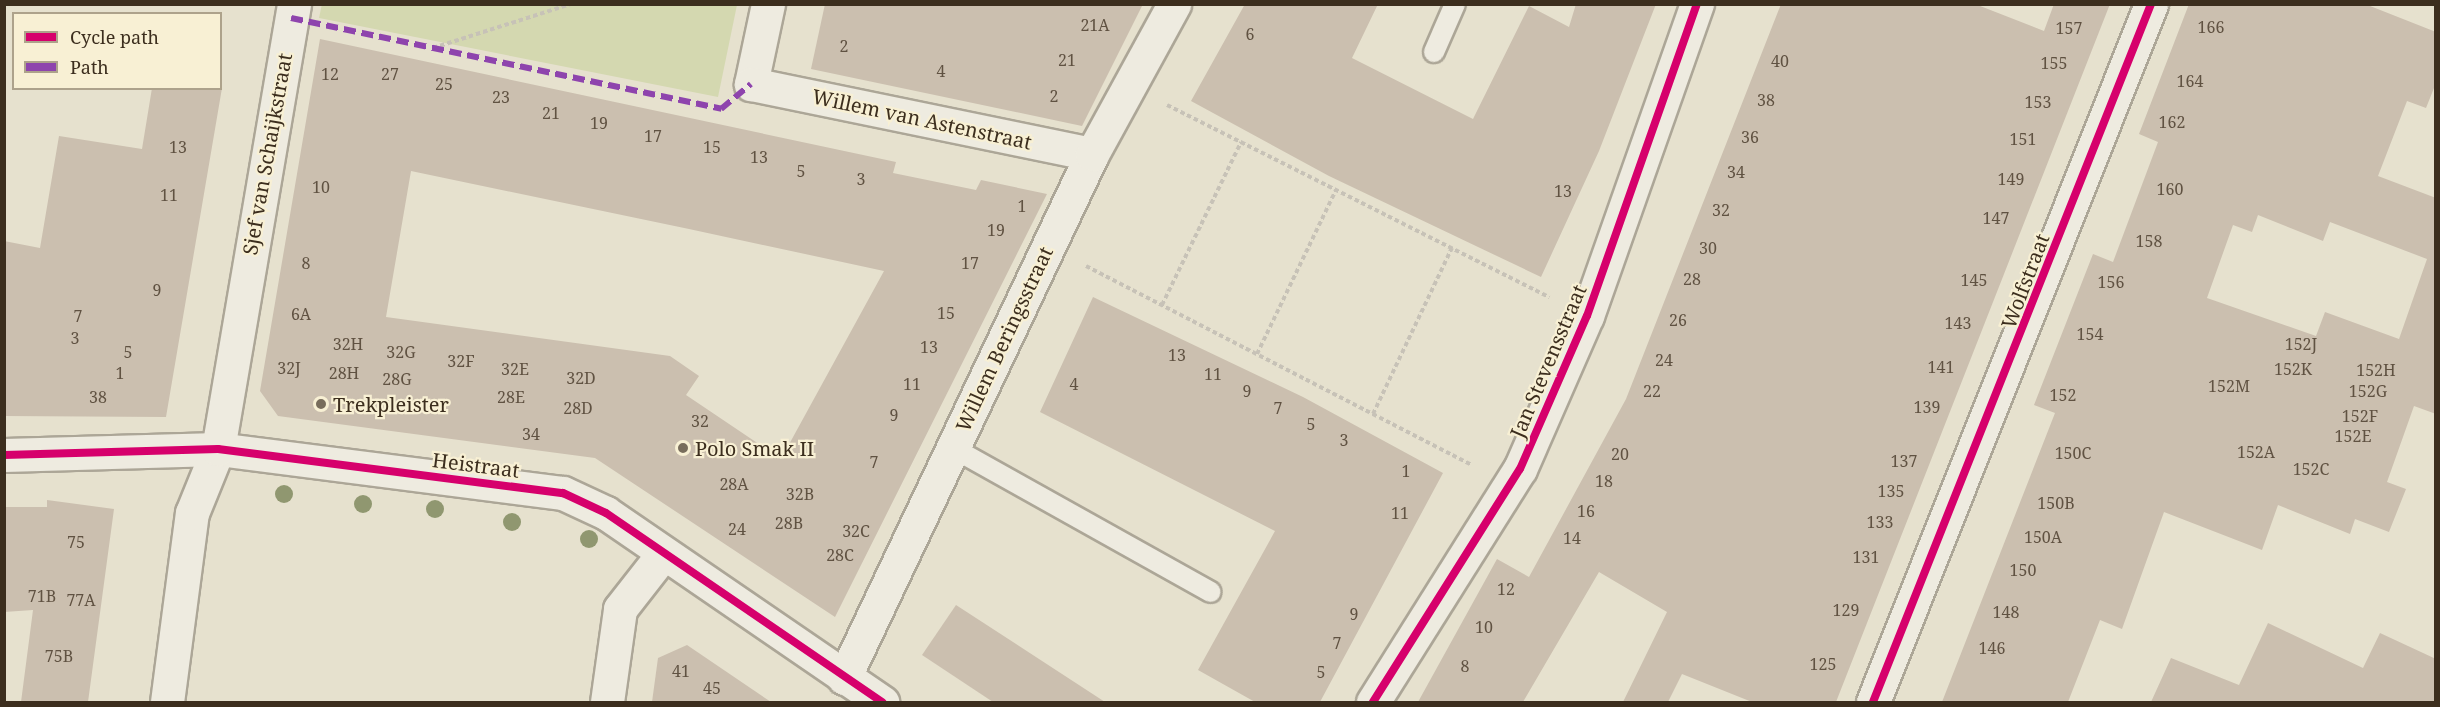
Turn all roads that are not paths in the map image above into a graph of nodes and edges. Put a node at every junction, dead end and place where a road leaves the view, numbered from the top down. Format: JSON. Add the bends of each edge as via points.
{"nodes":[{"id":1,"x":294,"y":4,"type":"edge"},
{"id":2,"x":768,"y":4,"type":"edge"},
{"id":3,"x":1174,"y":4,"type":"edge"},
{"id":4,"x":1455,"y":4,"type":"edge"},
{"id":5,"x":1696,"y":4,"type":"edge"},
{"id":6,"x":2151,"y":4,"type":"edge"},
{"id":7,"x":1434,"y":52,"type":"dead end"},
{"id":8,"x":1092,"y":154,"type":"junction"},
{"id":9,"x":953,"y":448,"type":"junction"},
{"id":10,"x":218,"y":449,"type":"junction"},
{"id":11,"x":4,"y":455,"type":"edge"},
{"id":12,"x":663,"y":554,"type":"junction"},
{"id":13,"x":1211,"y":592,"type":"dead end"},
{"id":14,"x":844,"y":678,"type":"junction"},
{"id":15,"x":167,"y":702,"type":"edge"},
{"id":16,"x":607,"y":702,"type":"edge"},
{"id":17,"x":882,"y":702,"type":"edge"},
{"id":18,"x":1373,"y":702,"type":"edge"},
{"id":19,"x":1873,"y":702,"type":"edge"}],
"edges":[{"from":1,"to":10,"type":"street","name":"Sjef van Schaijkstraat"},
{"from":2,"to":8,"type":"street","name":"Willem van Astenstraat","via":[[751,84]]},
{"from":3,"to":8,"type":"street","name":"Willem Beringsstraat"},
{"from":4,"to":7,"type":"lane"},
{"from":5,"to":18,"type":"street","name":"Jan Stevensstraat","via":[[1587,316],[1510,485]]},
{"from":6,"to":19,"type":"street","name":"Wolfstraat"},
{"from":8,"to":9,"type":"street","name":"Willem Beringsstraat"},
{"from":9,"to":13,"type":"lane"},
{"from":9,"to":14,"type":"street","name":"Willem Beringsstraat"},
{"from":10,"to":11,"type":"street","name":"Heistraat"},
{"from":10,"to":12,"type":"street","name":"Heistraat","via":[[563,493],[606,513]]},
{"from":10,"to":15,"type":"street","name":"Sjef van Schaijkstraat","via":[[192,513]]},
{"from":12,"to":14,"type":"street","name":"Heistraat"},
{"from":12,"to":16,"type":"street","via":[[620,609]]},
{"from":14,"to":17,"type":"street","name":"Heistraat"}]}
